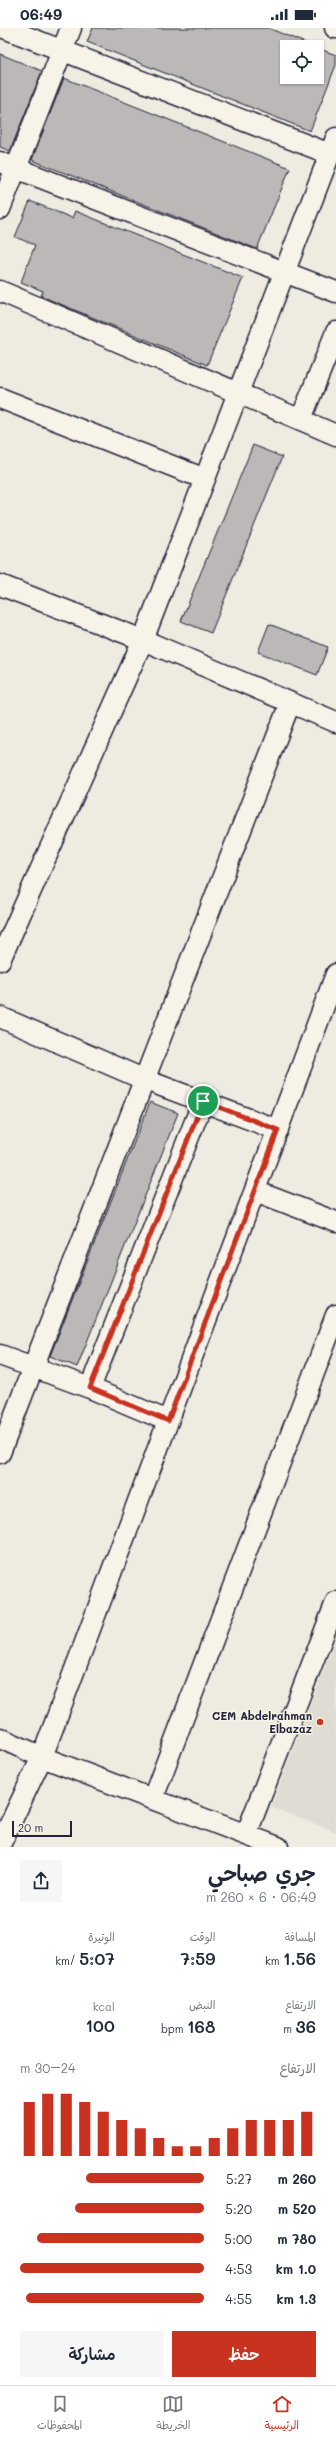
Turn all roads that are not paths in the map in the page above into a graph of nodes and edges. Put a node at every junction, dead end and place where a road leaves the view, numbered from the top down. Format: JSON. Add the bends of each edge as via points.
{"nodes":[{"id":1,"x":4,"y":28,"type":"edge"},
{"id":2,"x":72,"y":28,"type":"edge"},
{"id":3,"x":62,"y":50,"type":"junction"},
{"id":4,"x":333,"y":146,"type":"edge"},
{"id":5,"x":7,"y":165,"type":"edge"},
{"id":6,"x":0,"y":209,"type":"edge"},
{"id":7,"x":285,"y":271,"type":"junction"},
{"id":8,"x":0,"y":291,"type":"edge"},
{"id":9,"x":336,"y":292,"type":"edge"},
{"id":10,"x":336,"y":332,"type":"edge"},
{"id":11,"x":238,"y":394,"type":"junction"},
{"id":12,"x":0,"y":398,"type":"edge"},
{"id":13,"x":301,"y":419,"type":"junction"},
{"id":14,"x":336,"y":435,"type":"edge"},
{"id":15,"x":205,"y":479,"type":"junction"},
{"id":16,"x":0,"y":585,"type":"edge"},
{"id":17,"x":143,"y":640,"type":"junction"},
{"id":18,"x":290,"y":703,"type":"junction"},
{"id":19,"x":336,"y":722,"type":"edge"},
{"id":20,"x":0,"y":960,"type":"edge"},
{"id":21,"x":336,"y":974,"type":"edge"},
{"id":22,"x":0,"y":1017,"type":"edge"},
{"id":23,"x":143,"y":1079,"type":"junction"},
{"id":24,"x":203,"y":1101,"type":"junction"},
{"id":25,"x":278,"y":1130,"type":"junction"},
{"id":26,"x":255,"y":1191,"type":"junction"},
{"id":27,"x":336,"y":1222,"type":"edge"},
{"id":28,"x":336,"y":1315,"type":"edge"},
{"id":29,"x":0,"y":1355,"type":"edge"},
{"id":30,"x":34,"y":1368,"type":"junction"},
{"id":31,"x":90,"y":1388,"type":"junction"},
{"id":32,"x":168,"y":1421,"type":"junction"},
{"id":33,"x":0,"y":1453,"type":"edge"},
{"id":34,"x":336,"y":1602,"type":"edge"},
{"id":35,"x":0,"y":1738,"type":"edge"},
{"id":36,"x":42,"y":1757,"type":"junction"},
{"id":37,"x":153,"y":1798,"type":"junction"},
{"id":38,"x":246,"y":1835,"type":"junction"},
{"id":39,"x":0,"y":1845,"type":"edge"},
{"id":40,"x":278,"y":1847,"type":"edge"}],
"edges":[{"from":1,"to":3,"type":"street"},
{"from":2,"to":3,"type":"street"},
{"from":3,"to":4,"type":"street"},
{"from":3,"to":5,"type":"street"},
{"from":4,"to":7,"type":"street"},
{"from":5,"to":6,"type":"street"},
{"from":5,"to":7,"type":"street"},
{"from":7,"to":9,"type":"street"},
{"from":7,"to":11,"type":"street"},
{"from":8,"to":11,"type":"street"},
{"from":10,"to":13,"type":"street"},
{"from":11,"to":13,"type":"street"},
{"from":11,"to":15,"type":"street"},
{"from":12,"to":15,"type":"street"},
{"from":13,"to":14,"type":"street"},
{"from":15,"to":17,"type":"street"},
{"from":16,"to":17,"type":"street"},
{"from":17,"to":18,"type":"street"},
{"from":17,"to":20,"type":"street"},
{"from":18,"to":19,"type":"street"},
{"from":18,"to":23,"type":"street"},
{"from":21,"to":25,"type":"street"},
{"from":22,"to":23,"type":"street"},
{"from":23,"to":24,"type":"street"},
{"from":23,"to":30,"type":"street"},
{"from":24,"to":25,"type":"street"},
{"from":24,"to":31,"type":"street"},
{"from":25,"to":26,"type":"street"},
{"from":26,"to":27,"type":"street"},
{"from":26,"to":32,"type":"street"},
{"from":28,"to":37,"type":"street"},
{"from":29,"to":30,"type":"street"},
{"from":30,"to":31,"type":"street"},
{"from":30,"to":33,"type":"street"},
{"from":31,"to":32,"type":"street"},
{"from":32,"to":36,"type":"street"},
{"from":34,"to":38,"type":"street"},
{"from":35,"to":36,"type":"street"},
{"from":36,"to":37,"type":"street"},
{"from":36,"to":39,"type":"street"},
{"from":37,"to":38,"type":"street"},
{"from":38,"to":40,"type":"street"}]}
